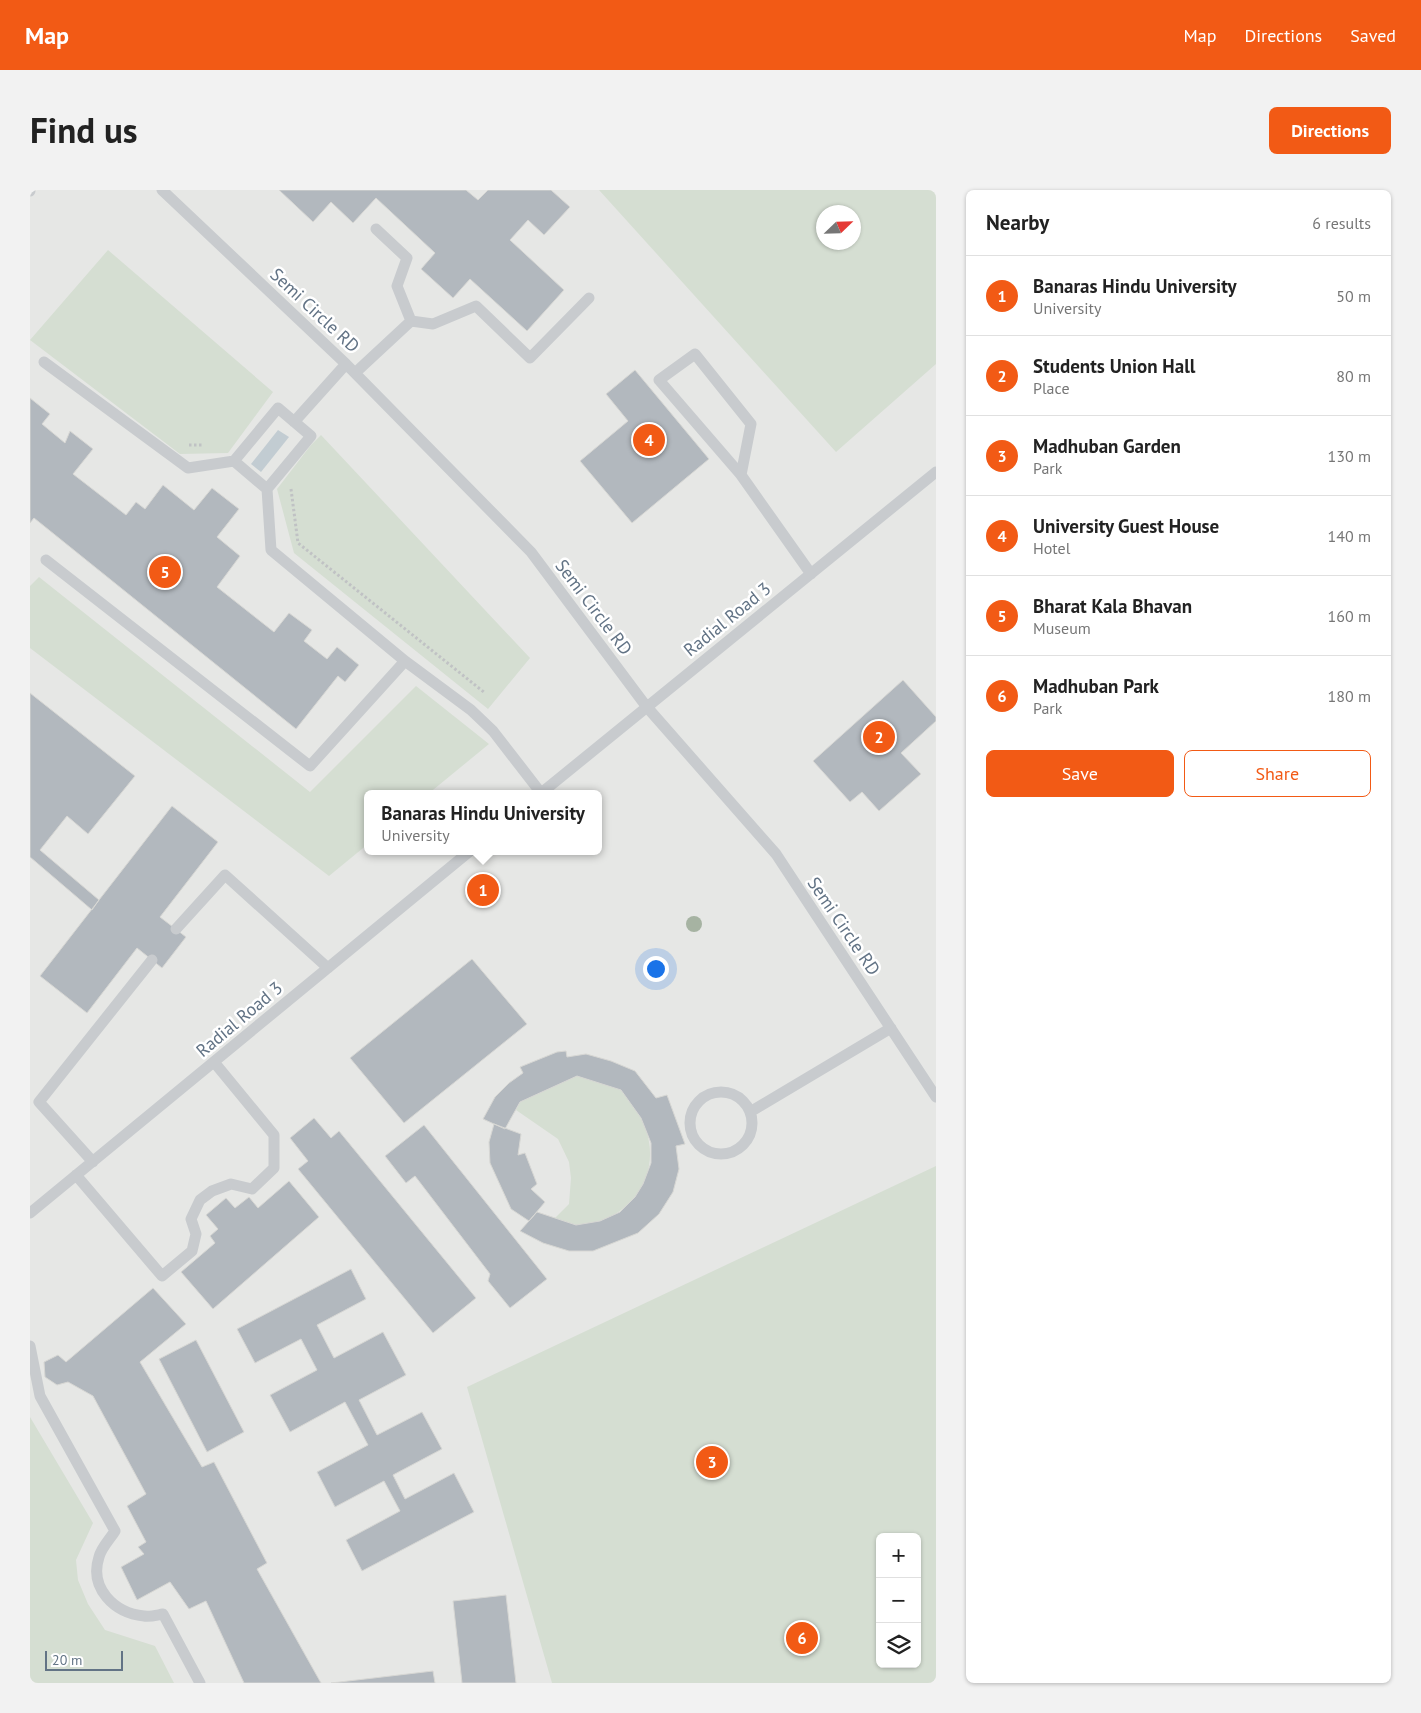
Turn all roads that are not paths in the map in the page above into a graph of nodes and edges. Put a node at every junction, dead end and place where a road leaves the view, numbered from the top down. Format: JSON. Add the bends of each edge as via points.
{"nodes":[{"id":1,"x":162,"y":190,"type":"edge"},
{"id":2,"x":376,"y":229,"type":"dead end"},
{"id":3,"x":589,"y":298,"type":"dead end"},
{"id":4,"x":411,"y":321,"type":"junction"},
{"id":5,"x":44,"y":362,"type":"dead end"},
{"id":6,"x":346,"y":364,"type":"junction"},
{"id":7,"x":355,"y":373,"type":"junction"},
{"id":8,"x":294,"y":422,"type":"junction"},
{"id":9,"x":234,"y":461,"type":"junction"},
{"id":10,"x":936,"y":472,"type":"edge"},
{"id":11,"x":741,"y":475,"type":"junction"},
{"id":12,"x":267,"y":489,"type":"junction"},
{"id":13,"x":46,"y":560,"type":"dead end"},
{"id":14,"x":811,"y":574,"type":"junction"},
{"id":15,"x":405,"y":660,"type":"junction"},
{"id":16,"x":646,"y":706,"type":"junction"},
{"id":17,"x":538,"y":790,"type":"edge"},
{"id":18,"x":544,"y":790,"type":"edge"},
{"id":19,"x":465,"y":855,"type":"edge"},
{"id":20,"x":176,"y":929,"type":"dead end"},
{"id":21,"x":152,"y":960,"type":"dead end"},
{"id":22,"x":328,"y":968,"type":"junction"},
{"id":23,"x":891,"y":1028,"type":"junction"},
{"id":24,"x":214,"y":1062,"type":"junction"},
{"id":25,"x":936,"y":1098,"type":"edge"},
{"id":26,"x":750,"y":1112,"type":"junction"},
{"id":27,"x":93,"y":1162,"type":"junction"},
{"id":28,"x":76,"y":1175,"type":"junction"},
{"id":29,"x":30,"y":1214,"type":"edge"},
{"id":30,"x":30,"y":1346,"type":"edge"},
{"id":31,"x":200,"y":1683,"type":"edge"}],
"edges":[{"from":1,"to":6,"type":"lane","name":"Semi Circle RD"},
{"from":2,"to":4,"type":"lane","via":[[408,258],[397,286]]},
{"from":3,"to":4,"type":"lane","via":[[530,358],[476,306],[433,324]]},
{"from":4,"to":7,"type":"lane"},
{"from":5,"to":9,"type":"lane","via":[[188,468]]},
{"from":6,"to":7,"type":"lane","name":"Semi Circle RD"},
{"from":6,"to":8,"type":"lane"},
{"from":7,"to":16,"type":"lane","name":"Semi Circle RD","via":[[530,552]]},
{"from":8,"to":9,"type":"lane","via":[[278,408]]},
{"from":8,"to":12,"type":"lane","via":[[310,436]]},
{"from":9,"to":12,"type":"lane"},
{"from":10,"to":14,"type":"lane","name":"Radial Road 3"},
{"from":11,"to":11,"type":"lane","via":[[659,380],[695,354],[751,424]]},
{"from":11,"to":14,"type":"lane"},
{"from":12,"to":15,"type":"lane","via":[[271,550]]},
{"from":13,"to":15,"type":"lane","via":[[310,766]]},
{"from":14,"to":16,"type":"lane","name":"Radial Road 3"},
{"from":15,"to":17,"type":"lane","via":[[471,710],[493,731]]},
{"from":16,"to":18,"type":"lane","name":"Radial Road 3"},
{"from":16,"to":23,"type":"lane","name":"Semi Circle RD","via":[[776,854]]},
{"from":19,"to":22,"type":"lane","name":"Radial Road 3"},
{"from":20,"to":22,"type":"lane","via":[[225,874]]},
{"from":21,"to":27,"type":"lane","via":[[39,1102]]},
{"from":22,"to":24,"type":"lane","name":"Radial Road 3"},
{"from":23,"to":25,"type":"lane","name":"Semi Circle RD"},
{"from":23,"to":26,"type":"lane"},
{"from":24,"to":27,"type":"lane","name":"Radial Road 3"},
{"from":24,"to":28,"type":"lane","via":[[274,1135],[274,1168],[252,1189],[232,1184],[212,1191],[200,1200],[191,1219],[196,1234],[192,1250],[162,1276]]},
{"from":26,"to":26,"type":"lane","via":[[751,1133],[741,1146],[728,1154],[706,1151],[692,1136],[691,1115],[701,1099],[710,1094],[729,1093],[745,1103]]},
{"from":27,"to":28,"type":"lane","name":"Radial Road 3"},
{"from":28,"to":29,"type":"lane","name":"Radial Road 3"},
{"from":30,"to":31,"type":"lane","via":[[40,1396],[115,1531],[99,1557],[98,1580],[105,1597],[120,1609],[144,1616],[163,1614]]}]}
